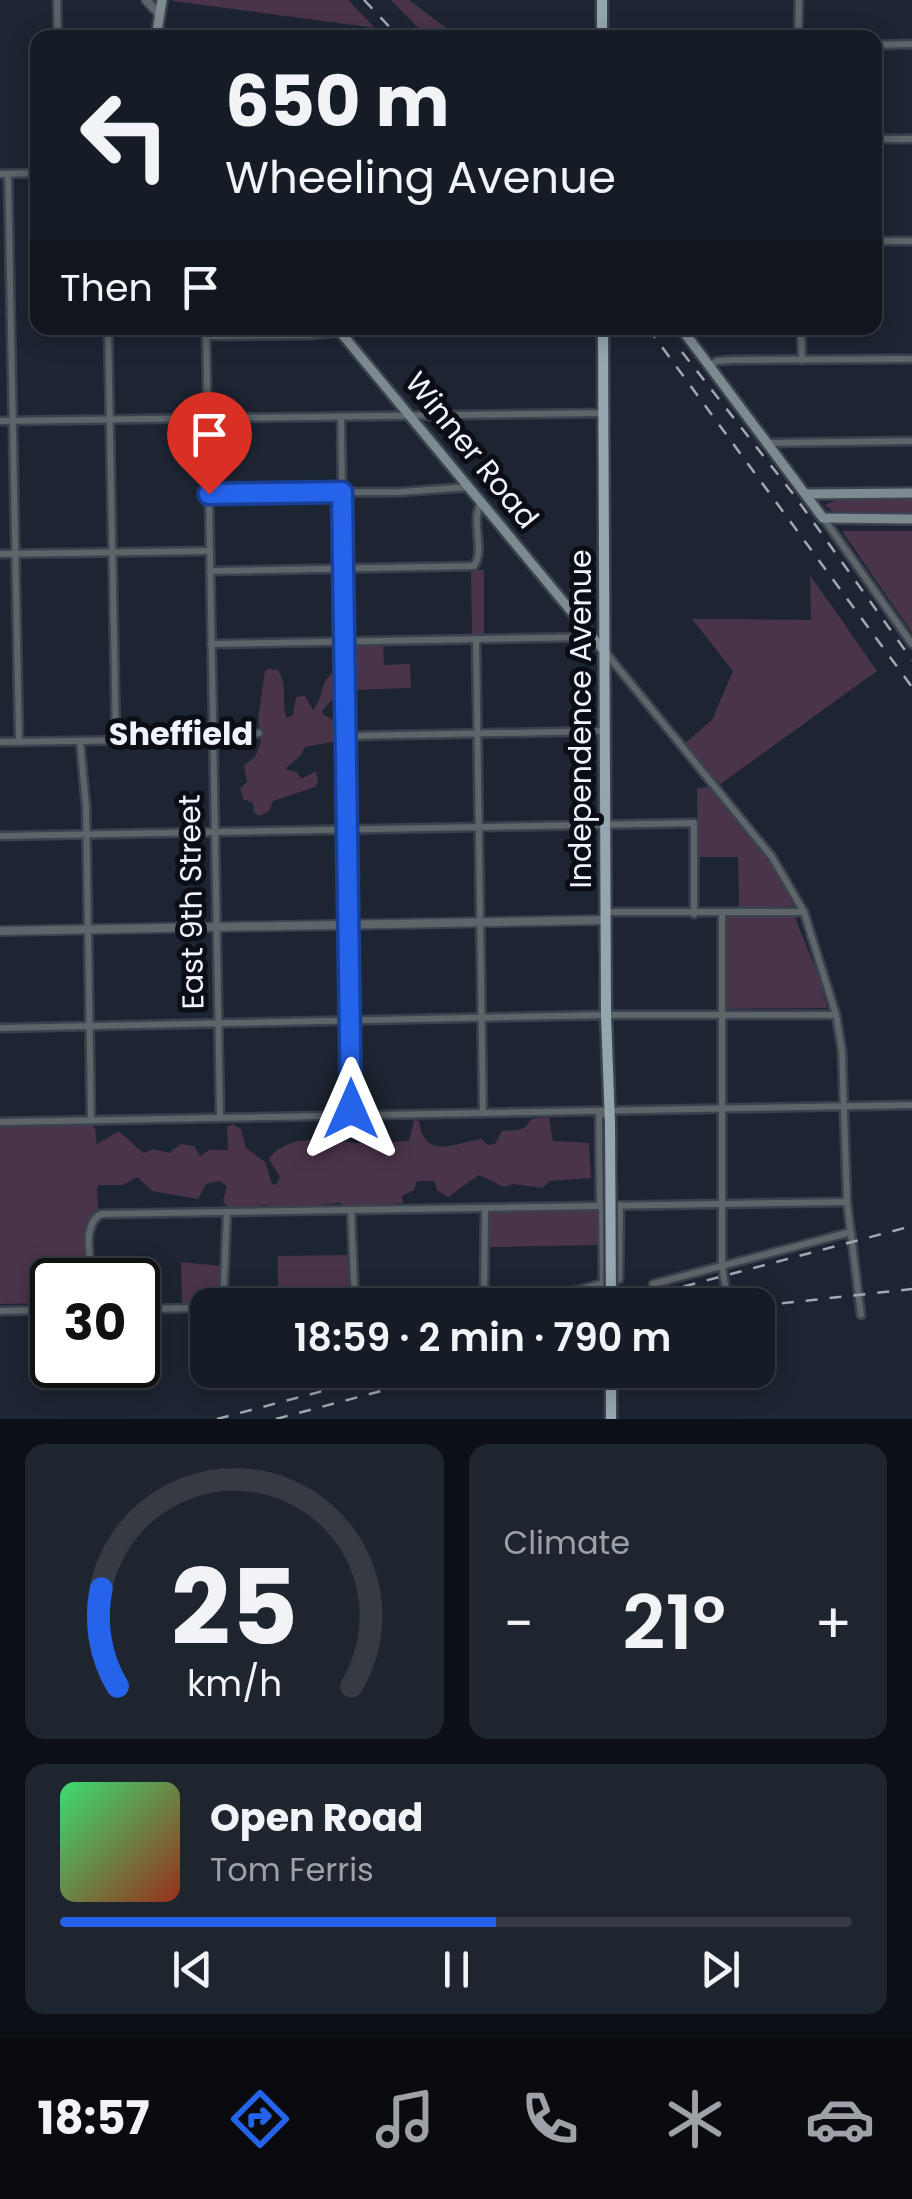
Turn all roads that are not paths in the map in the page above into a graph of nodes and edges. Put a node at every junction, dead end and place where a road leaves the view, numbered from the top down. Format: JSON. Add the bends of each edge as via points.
{"nodes":[{"id":1,"x":57,"y":0,"type":"edge"},
{"id":2,"x":146,"y":0,"type":"edge"},
{"id":3,"x":162,"y":0,"type":"edge"},
{"id":4,"x":602,"y":0,"type":"edge"},
{"id":5,"x":799,"y":0,"type":"edge"},
{"id":6,"x":159,"y":14,"type":"junction"},
{"id":7,"x":58,"y":30,"type":"edge"},
{"id":8,"x":157,"y":30,"type":"edge"},
{"id":9,"x":602,"y":30,"type":"edge"},
{"id":10,"x":798,"y":30,"type":"edge"},
{"id":11,"x":882,"y":44,"type":"edge"},
{"id":12,"x":912,"y":44,"type":"edge"},
{"id":13,"x":882,"y":139,"type":"edge"},
{"id":14,"x":912,"y":139,"type":"edge"},
{"id":15,"x":30,"y":173,"type":"edge"},
{"id":16,"x":4,"y":174,"type":"edge"},
{"id":17,"x":882,"y":241,"type":"edge"},
{"id":18,"x":912,"y":241,"type":"edge"},
{"id":19,"x":108,"y":335,"type":"edge"},
{"id":20,"x":206,"y":335,"type":"edge"},
{"id":21,"x":343,"y":335,"type":"edge"},
{"id":22,"x":603,"y":335,"type":"edge"},
{"id":23,"x":686,"y":335,"type":"edge"},
{"id":24,"x":801,"y":335,"type":"edge"},
{"id":25,"x":912,"y":359,"type":"edge"},
{"id":26,"x":802,"y":360,"type":"junction"},
{"id":27,"x":710,"y":366,"type":"junction"},
{"id":28,"x":604,"y":413,"type":"junction"},
{"id":29,"x":412,"y":415,"type":"junction"},
{"id":30,"x":341,"y":417,"type":"junction"},
{"id":31,"x":207,"y":418,"type":"junction"},
{"id":32,"x":110,"y":420,"type":"junction"},
{"id":33,"x":0,"y":421,"type":"edge"},
{"id":34,"x":14,"y":421,"type":"junction"},
{"id":35,"x":912,"y":442,"type":"edge"},
{"id":36,"x":768,"y":444,"type":"junction"},
{"id":37,"x":471,"y":487,"type":"junction"},
{"id":38,"x":342,"y":492,"type":"junction"},
{"id":39,"x":912,"y":493,"type":"edge"},
{"id":40,"x":209,"y":494,"type":"junction"},
{"id":41,"x":806,"y":494,"type":"junction"},
{"id":42,"x":482,"y":502,"type":"junction"},
{"id":43,"x":823,"y":518,"type":"junction"},
{"id":44,"x":912,"y":519,"type":"edge"},
{"id":45,"x":210,"y":551,"type":"junction"},
{"id":46,"x":112,"y":552,"type":"junction"},
{"id":47,"x":0,"y":554,"type":"edge"},
{"id":48,"x":16,"y":554,"type":"junction"},
{"id":49,"x":343,"y":568,"type":"junction"},
{"id":50,"x":210,"y":570,"type":"junction"},
{"id":51,"x":593,"y":637,"type":"junction"},
{"id":52,"x":476,"y":639,"type":"junction"},
{"id":53,"x":345,"y":642,"type":"junction"},
{"id":54,"x":212,"y":644,"type":"junction"},
{"id":55,"x":912,"y":644,"type":"edge"},
{"id":56,"x":605,"y":652,"type":"junction"},
{"id":57,"x":605,"y":731,"type":"junction"},
{"id":58,"x":259,"y":733,"type":"dead end"},
{"id":59,"x":478,"y":733,"type":"junction"},
{"id":60,"x":347,"y":736,"type":"junction"},
{"id":61,"x":213,"y":739,"type":"junction"},
{"id":62,"x":116,"y":740,"type":"junction"},
{"id":63,"x":80,"y":741,"type":"junction"},
{"id":64,"x":0,"y":742,"type":"edge"},
{"id":65,"x":19,"y":742,"type":"junction"},
{"id":66,"x":605,"y":824,"type":"junction"},
{"id":67,"x":479,"y":827,"type":"junction"},
{"id":68,"x":347,"y":830,"type":"junction"},
{"id":69,"x":215,"y":832,"type":"junction"},
{"id":70,"x":87,"y":834,"type":"junction"},
{"id":71,"x":0,"y":836,"type":"edge"},
{"id":72,"x":804,"y":912,"type":"junction"},
{"id":73,"x":694,"y":914,"type":"junction"},
{"id":74,"x":722,"y":914,"type":"junction"},
{"id":75,"x":606,"y":916,"type":"junction"},
{"id":76,"x":480,"y":923,"type":"junction"},
{"id":77,"x":349,"y":925,"type":"junction"},
{"id":78,"x":217,"y":928,"type":"junction"},
{"id":79,"x":88,"y":930,"type":"junction"},
{"id":80,"x":0,"y":931,"type":"edge"},
{"id":81,"x":722,"y":1014,"type":"junction"},
{"id":82,"x":836,"y":1015,"type":"junction"},
{"id":83,"x":606,"y":1016,"type":"junction"},
{"id":84,"x":482,"y":1018,"type":"junction"},
{"id":85,"x":350,"y":1020,"type":"junction"},
{"id":86,"x":218,"y":1024,"type":"junction"},
{"id":87,"x":90,"y":1026,"type":"junction"},
{"id":88,"x":0,"y":1028,"type":"edge"},
{"id":89,"x":912,"y":1105,"type":"edge"},
{"id":90,"x":844,"y":1107,"type":"junction"},
{"id":91,"x":610,"y":1110,"type":"junction"},
{"id":92,"x":722,"y":1110,"type":"junction"},
{"id":93,"x":483,"y":1114,"type":"junction"},
{"id":94,"x":351,"y":1115,"type":"junction"},
{"id":95,"x":220,"y":1116,"type":"junction"},
{"id":96,"x":90,"y":1120,"type":"junction"},
{"id":97,"x":0,"y":1122,"type":"edge"},
{"id":98,"x":721,"y":1202,"type":"junction"},
{"id":99,"x":847,"y":1202,"type":"junction"},
{"id":100,"x":601,"y":1205,"type":"junction"},
{"id":101,"x":620,"y":1205,"type":"junction"},
{"id":102,"x":486,"y":1208,"type":"junction"},
{"id":103,"x":351,"y":1210,"type":"junction"},
{"id":104,"x":227,"y":1212,"type":"junction"},
{"id":105,"x":851,"y":1232,"type":"junction"},
{"id":106,"x":91,"y":1258,"type":"edge"},
{"id":107,"x":722,"y":1266,"type":"junction"},
{"id":108,"x":602,"y":1283,"type":"junction"},
{"id":109,"x":652,"y":1284,"type":"dead end"},
{"id":110,"x":224,"y":1288,"type":"edge"},
{"id":111,"x":353,"y":1288,"type":"edge"},
{"id":112,"x":484,"y":1288,"type":"edge"},
{"id":113,"x":584,"y":1288,"type":"edge"},
{"id":114,"x":611,"y":1288,"type":"edge"},
{"id":115,"x":725,"y":1288,"type":"edge"},
{"id":116,"x":190,"y":1308,"type":"edge"},
{"id":117,"x":160,"y":1309,"type":"edge"},
{"id":118,"x":30,"y":1310,"type":"edge"},
{"id":119,"x":0,"y":1311,"type":"edge"},
{"id":120,"x":861,"y":1315,"type":"dead end"},
{"id":121,"x":611,"y":1388,"type":"edge"},
{"id":122,"x":612,"y":1419,"type":"edge"}],
"edges":[{"from":1,"to":7,"type":"street"},
{"from":2,"to":6,"type":"street"},
{"from":3,"to":6,"type":"main road"},
{"from":4,"to":9,"type":"main road"},
{"from":5,"to":10,"type":"street"},
{"from":6,"to":8,"type":"main road"},
{"from":11,"to":12,"type":"street"},
{"from":13,"to":14,"type":"street"},
{"from":15,"to":16,"type":"street"},
{"from":16,"to":34,"type":"street"},
{"from":17,"to":18,"type":"street"},
{"from":19,"to":32,"type":"street"},
{"from":20,"to":31,"type":"street","name":"East 9th Street"},
{"from":21,"to":29,"type":"main road","name":"Winner Road"},
{"from":22,"to":28,"type":"main road","name":"Independence Avenue"},
{"from":23,"to":27,"type":"main road"},
{"from":24,"to":26,"type":"street"},
{"from":25,"to":26,"type":"street"},
{"from":26,"to":27,"type":"street"},
{"from":27,"to":36,"type":"main road"},
{"from":28,"to":29,"type":"street"},
{"from":28,"to":56,"type":"main road","name":"Independence Avenue"},
{"from":29,"to":30,"type":"street"},
{"from":29,"to":37,"type":"main road","name":"Winner Road"},
{"from":30,"to":31,"type":"street"},
{"from":30,"to":38,"type":"street"},
{"from":31,"to":32,"type":"street"},
{"from":31,"to":40,"type":"street","name":"East 9th Street"},
{"from":32,"to":34,"type":"street"},
{"from":32,"to":46,"type":"street"},
{"from":33,"to":34,"type":"street"},
{"from":34,"to":48,"type":"street"},
{"from":35,"to":36,"type":"street"},
{"from":36,"to":41,"type":"main road"},
{"from":37,"to":38,"type":"street"},
{"from":37,"to":42,"type":"main road","name":"Winner Road"},
{"from":38,"to":40,"type":"street"},
{"from":38,"to":49,"type":"street"},
{"from":39,"to":41,"type":"main road"},
{"from":40,"to":45,"type":"street","name":"East 9th Street"},
{"from":41,"to":43,"type":"main road"},
{"from":42,"to":49,"type":"street","via":[[474,566]]},
{"from":42,"to":51,"type":"main road","name":"Winner Road"},
{"from":43,"to":44,"type":"main road"},
{"from":43,"to":55,"type":"street"},
{"from":45,"to":46,"type":"street"},
{"from":45,"to":50,"type":"street","name":"East 9th Street"},
{"from":46,"to":48,"type":"street"},
{"from":46,"to":62,"type":"street"},
{"from":47,"to":48,"type":"street"},
{"from":48,"to":65,"type":"street"},
{"from":49,"to":50,"type":"street"},
{"from":49,"to":53,"type":"street"},
{"from":50,"to":54,"type":"street","name":"East 9th Street"},
{"from":51,"to":52,"type":"street"},
{"from":51,"to":56,"type":"main road","name":"Winner Road"},
{"from":52,"to":53,"type":"street"},
{"from":52,"to":59,"type":"street"},
{"from":53,"to":54,"type":"street"},
{"from":53,"to":60,"type":"street"},
{"from":54,"to":61,"type":"street","name":"East 9th Street"},
{"from":56,"to":57,"type":"main road","name":"Independence Avenue"},
{"from":56,"to":72,"type":"street","via":[[772,857]]},
{"from":57,"to":59,"type":"street"},
{"from":57,"to":66,"type":"main road","name":"Independence Avenue"},
{"from":58,"to":61,"type":"street"},
{"from":59,"to":60,"type":"street"},
{"from":59,"to":67,"type":"street"},
{"from":60,"to":68,"type":"street"},
{"from":61,"to":62,"type":"street"},
{"from":61,"to":69,"type":"street","name":"East 9th Street"},
{"from":62,"to":63,"type":"street"},
{"from":63,"to":65,"type":"street"},
{"from":63,"to":70,"type":"street"},
{"from":64,"to":65,"type":"street"},
{"from":66,"to":67,"type":"street"},
{"from":66,"to":73,"type":"street","via":[[694,823]]},
{"from":66,"to":75,"type":"main road","name":"Independence Avenue"},
{"from":67,"to":68,"type":"street"},
{"from":67,"to":76,"type":"street"},
{"from":68,"to":69,"type":"street"},
{"from":68,"to":77,"type":"street"},
{"from":69,"to":70,"type":"street"},
{"from":69,"to":78,"type":"street","name":"East 9th Street"},
{"from":70,"to":71,"type":"street"},
{"from":70,"to":79,"type":"street"},
{"from":72,"to":74,"type":"street"},
{"from":72,"to":82,"type":"street"},
{"from":73,"to":74,"type":"street"},
{"from":73,"to":75,"type":"street"},
{"from":74,"to":81,"type":"street"},
{"from":75,"to":76,"type":"street"},
{"from":75,"to":83,"type":"main road","name":"Independence Avenue"},
{"from":76,"to":77,"type":"street"},
{"from":76,"to":84,"type":"street"},
{"from":77,"to":78,"type":"street"},
{"from":77,"to":85,"type":"street"},
{"from":78,"to":79,"type":"street"},
{"from":78,"to":86,"type":"street","name":"East 9th Street"},
{"from":79,"to":80,"type":"street"},
{"from":79,"to":87,"type":"street"},
{"from":81,"to":82,"type":"street"},
{"from":81,"to":83,"type":"street"},
{"from":81,"to":92,"type":"street"},
{"from":82,"to":90,"type":"street"},
{"from":83,"to":84,"type":"street"},
{"from":83,"to":91,"type":"main road","name":"Independence Avenue"},
{"from":84,"to":85,"type":"street"},
{"from":84,"to":93,"type":"street"},
{"from":85,"to":86,"type":"street"},
{"from":85,"to":94,"type":"street"},
{"from":86,"to":87,"type":"street"},
{"from":86,"to":95,"type":"street","name":"East 9th Street"},
{"from":87,"to":88,"type":"street"},
{"from":87,"to":96,"type":"street"},
{"from":89,"to":90,"type":"street"},
{"from":90,"to":92,"type":"street"},
{"from":90,"to":99,"type":"street"},
{"from":91,"to":92,"type":"street"},
{"from":91,"to":93,"type":"street"},
{"from":91,"to":100,"type":"street","name":"Independence Avenue","via":[[599,1116]]},
{"from":91,"to":114,"type":"main road","name":"Independence Avenue","bridge":true},
{"from":92,"to":98,"type":"street"},
{"from":93,"to":94,"type":"street"},
{"from":94,"to":95,"type":"street"},
{"from":95,"to":96,"type":"street"},
{"from":96,"to":97,"type":"street"},
{"from":98,"to":99,"type":"street"},
{"from":98,"to":101,"type":"street"},
{"from":98,"to":107,"type":"street"},
{"from":99,"to":105,"type":"street"},
{"from":100,"to":101,"type":"street"},
{"from":100,"to":102,"type":"street"},
{"from":100,"to":108,"type":"street","name":"Independence Avenue"},
{"from":101,"to":108,"type":"street","via":[[619,1279]]},
{"from":102,"to":103,"type":"street"},
{"from":102,"to":112,"type":"street"},
{"from":103,"to":104,"type":"street"},
{"from":103,"to":111,"type":"street"},
{"from":104,"to":106,"type":"street","via":[[101,1214],[89,1227]]},
{"from":104,"to":110,"type":"street"},
{"from":105,"to":107,"type":"street"},
{"from":105,"to":120,"type":"street"},
{"from":107,"to":109,"type":"street"},
{"from":107,"to":115,"type":"street"},
{"from":108,"to":113,"type":"street"},
{"from":116,"to":117,"type":"street"},
{"from":118,"to":119,"type":"street"},
{"from":121,"to":122,"type":"main road"}]}
